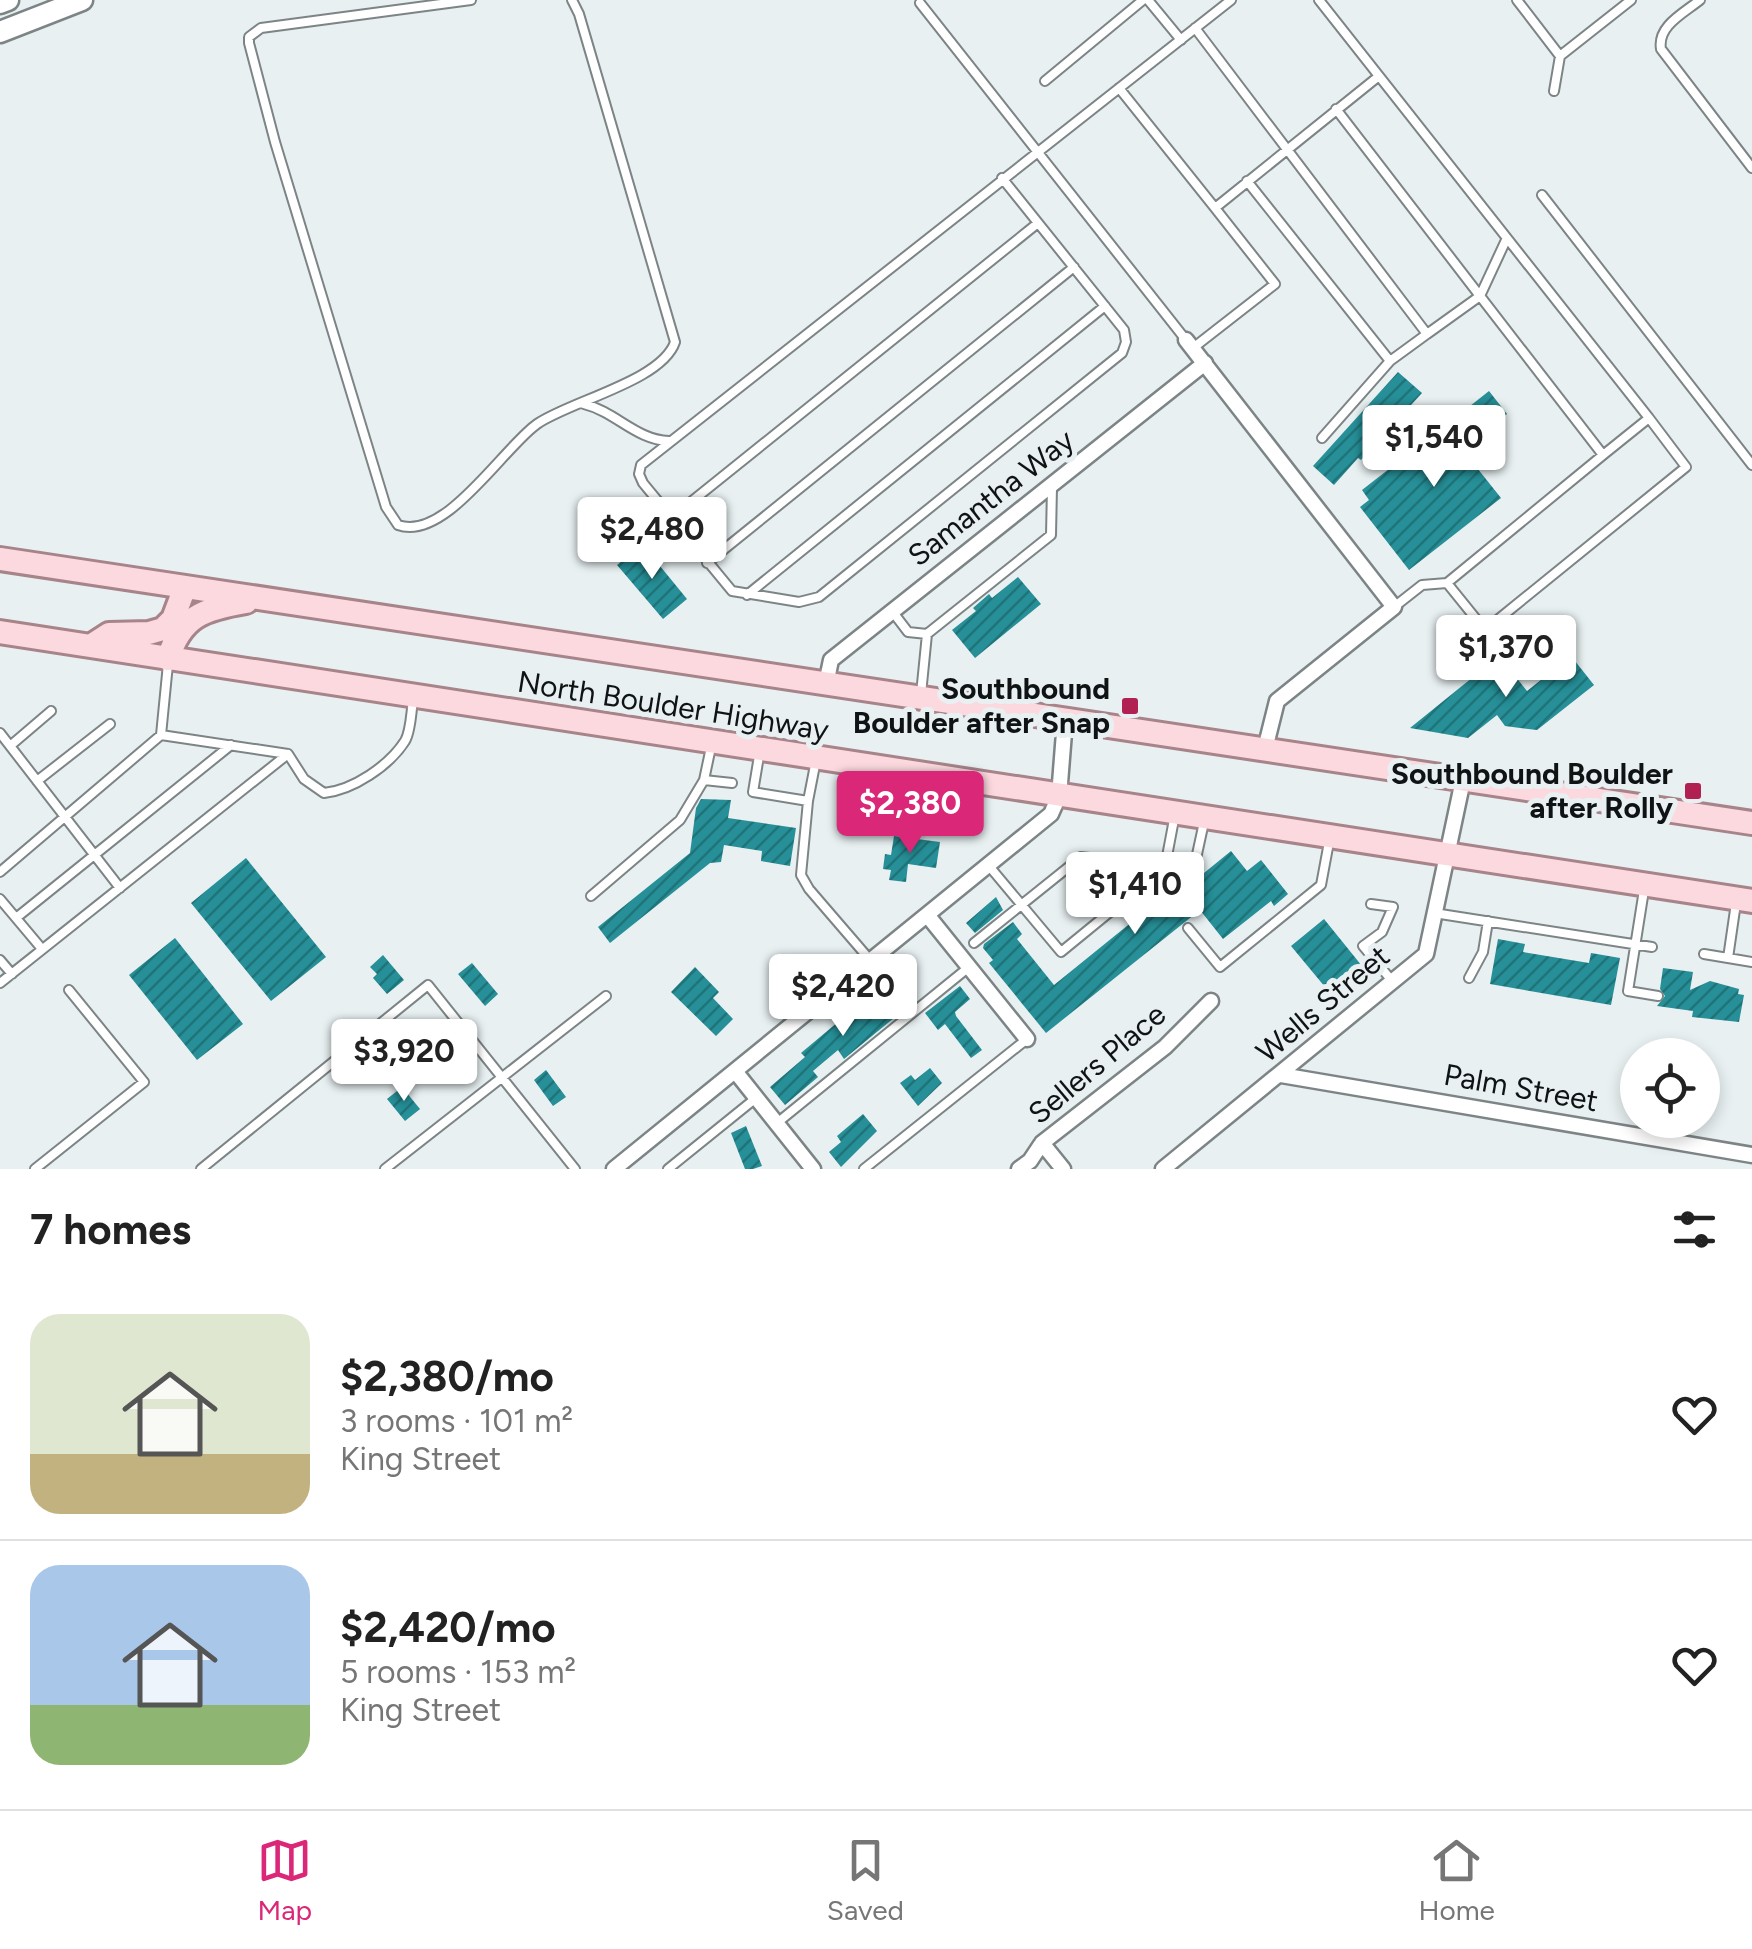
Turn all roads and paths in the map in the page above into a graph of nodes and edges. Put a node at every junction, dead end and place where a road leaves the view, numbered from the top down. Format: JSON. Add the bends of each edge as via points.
{"nodes":[{"id":1,"x":8,"y":0,"type":"edge"},
{"id":2,"x":82,"y":0,"type":"edge"},
{"id":3,"x":472,"y":0,"type":"edge"},
{"id":4,"x":572,"y":0,"type":"edge"},
{"id":5,"x":1146,"y":0,"type":"edge"},
{"id":6,"x":1231,"y":0,"type":"edge"},
{"id":7,"x":1319,"y":0,"type":"edge"},
{"id":8,"x":1517,"y":0,"type":"edge"},
{"id":9,"x":1631,"y":0,"type":"edge"},
{"id":10,"x":1700,"y":0,"type":"edge"},
{"id":11,"x":920,"y":1,"type":"edge"},
{"id":12,"x":0,"y":4,"type":"edge"},
{"id":13,"x":401,"y":5,"type":"edge"},
{"id":14,"x":1196,"y":28,"type":"junction"},
{"id":15,"x":0,"y":32,"type":"edge"},
{"id":16,"x":1181,"y":40,"type":"junction"},
{"id":17,"x":1560,"y":56,"type":"junction"},
{"id":18,"x":1379,"y":76,"type":"junction"},
{"id":19,"x":1045,"y":81,"type":"dead end"},
{"id":20,"x":1119,"y":88,"type":"junction"},
{"id":21,"x":1554,"y":91,"type":"dead end"},
{"id":22,"x":1336,"y":109,"type":"junction"},
{"id":23,"x":1286,"y":149,"type":"junction"},
{"id":24,"x":1039,"y":150,"type":"junction"},
{"id":25,"x":1752,"y":168,"type":"edge"},
{"id":26,"x":1002,"y":178,"type":"junction"},
{"id":27,"x":1246,"y":181,"type":"junction"},
{"id":28,"x":1542,"y":195,"type":"dead end"},
{"id":29,"x":1214,"y":208,"type":"junction"},
{"id":30,"x":1038,"y":223,"type":"junction"},
{"id":31,"x":1506,"y":240,"type":"junction"},
{"id":32,"x":1074,"y":268,"type":"junction"},
{"id":33,"x":1480,"y":296,"type":"junction"},
{"id":34,"x":1104,"y":306,"type":"junction"},
{"id":35,"x":1427,"y":334,"type":"junction"},
{"id":36,"x":1190,"y":344,"type":"junction"},
{"id":37,"x":1390,"y":360,"type":"junction"},
{"id":38,"x":1205,"y":363,"type":"junction"},
{"id":39,"x":581,"y":403,"type":"junction"},
{"id":40,"x":1649,"y":418,"type":"junction"},
{"id":41,"x":1322,"y":438,"type":"dead end"},
{"id":42,"x":669,"y":442,"type":"junction"},
{"id":43,"x":1603,"y":455,"type":"junction"},
{"id":44,"x":1752,"y":465,"type":"edge"},
{"id":45,"x":1052,"y":485,"type":"junction"},
{"id":46,"x":671,"y":518,"type":"junction"},
{"id":47,"x":0,"y":559,"type":"edge"},
{"id":48,"x":708,"y":563,"type":"junction"},
{"id":49,"x":1447,"y":583,"type":"junction"},
{"id":50,"x":186,"y":587,"type":"junction"},
{"id":51,"x":748,"y":595,"type":"junction"},
{"id":52,"x":264,"y":598,"type":"junction"},
{"id":53,"x":1394,"y":607,"type":"junction"},
{"id":54,"x":892,"y":612,"type":"junction"},
{"id":55,"x":0,"y":632,"type":"edge"},
{"id":56,"x":927,"y":634,"type":"junction"},
{"id":57,"x":92,"y":644,"type":"junction"},
{"id":58,"x":168,"y":659,"type":"junction"},
{"id":59,"x":826,"y":684,"type":"junction"},
{"id":60,"x":414,"y":697,"type":"junction"},
{"id":61,"x":921,"y":698,"type":"junction"},
{"id":62,"x":52,"y":711,"type":"dead end"},
{"id":63,"x":1065,"y":720,"type":"junction"},
{"id":64,"x":110,"y":724,"type":"dead end"},
{"id":65,"x":0,"y":733,"type":"edge"},
{"id":66,"x":162,"y":734,"type":"junction"},
{"id":67,"x":711,"y":742,"type":"junction"},
{"id":68,"x":231,"y":745,"type":"junction"},
{"id":69,"x":10,"y":746,"type":"junction"},
{"id":70,"x":1265,"y":748,"type":"junction"},
{"id":71,"x":760,"y":750,"type":"junction"},
{"id":72,"x":288,"y":754,"type":"junction"},
{"id":73,"x":817,"y":759,"type":"junction"},
{"id":74,"x":704,"y":780,"type":"junction"},
{"id":75,"x":1463,"y":780,"type":"junction"},
{"id":76,"x":37,"y":781,"type":"junction"},
{"id":77,"x":732,"y":784,"type":"dead end"},
{"id":78,"x":1060,"y":796,"type":"junction"},
{"id":79,"x":808,"y":801,"type":"junction"},
{"id":80,"x":1175,"y":814,"type":"junction"},
{"id":81,"x":66,"y":817,"type":"junction"},
{"id":82,"x":1205,"y":818,"type":"junction"},
{"id":83,"x":1752,"y":823,"type":"edge"},
{"id":84,"x":1330,"y":837,"type":"junction"},
{"id":85,"x":94,"y":854,"type":"junction"},
{"id":86,"x":1447,"y":855,"type":"junction"},
{"id":87,"x":990,"y":866,"type":"junction"},
{"id":88,"x":1165,"y":867,"type":"junction"},
{"id":89,"x":0,"y":872,"type":"edge"},
{"id":90,"x":1644,"y":885,"type":"junction"},
{"id":91,"x":120,"y":888,"type":"junction"},
{"id":92,"x":591,"y":896,"type":"dead end"},
{"id":93,"x":0,"y":899,"type":"edge"},
{"id":94,"x":1744,"y":900,"type":"edge"},
{"id":95,"x":1021,"y":904,"type":"junction"},
{"id":96,"x":1371,"y":904,"type":"dead end"},
{"id":97,"x":1434,"y":912,"type":"junction"},
{"id":98,"x":928,"y":916,"type":"junction"},
{"id":99,"x":16,"y":918,"type":"junction"},
{"id":100,"x":1488,"y":922,"type":"junction"},
{"id":101,"x":1188,"y":928,"type":"dead end"},
{"id":102,"x":974,"y":942,"type":"dead end"},
{"id":103,"x":1636,"y":945,"type":"junction"},
{"id":104,"x":1652,"y":948,"type":"dead end"},
{"id":105,"x":42,"y":950,"type":"junction"},
{"id":106,"x":1704,"y":954,"type":"dead end"},
{"id":107,"x":1728,"y":958,"type":"junction"},
{"id":108,"x":0,"y":960,"type":"edge"},
{"id":109,"x":872,"y":962,"type":"junction"},
{"id":110,"x":1752,"y":962,"type":"edge"},
{"id":111,"x":969,"y":968,"type":"junction"},
{"id":112,"x":12,"y":974,"type":"junction"},
{"id":113,"x":1468,"y":978,"type":"dead end"},
{"id":114,"x":1393,"y":982,"type":"junction"},
{"id":115,"x":0,"y":984,"type":"edge"},
{"id":116,"x":69,"y":990,"type":"dead end"},
{"id":117,"x":606,"y":996,"type":"dead end"},
{"id":118,"x":1658,"y":996,"type":"dead end"},
{"id":119,"x":1211,"y":1001,"type":"dead end"},
{"id":120,"x":1026,"y":1039,"type":"joint"},
{"id":121,"x":734,"y":1071,"type":"junction"},
{"id":122,"x":1281,"y":1075,"type":"junction"},
{"id":123,"x":501,"y":1076,"type":"junction"},
{"id":124,"x":756,"y":1098,"type":"junction"},
{"id":125,"x":777,"y":1123,"type":"junction"},
{"id":126,"x":1042,"y":1143,"type":"junction"},
{"id":127,"x":1752,"y":1155,"type":"edge"},
{"id":128,"x":35,"y":1169,"type":"edge"},
{"id":129,"x":202,"y":1169,"type":"edge"},
{"id":130,"x":385,"y":1169,"type":"edge"},
{"id":131,"x":575,"y":1169,"type":"edge"},
{"id":132,"x":614,"y":1169,"type":"edge"},
{"id":133,"x":668,"y":1169,"type":"edge"},
{"id":134,"x":813,"y":1169,"type":"edge"},
{"id":135,"x":864,"y":1169,"type":"edge"},
{"id":136,"x":1018,"y":1169,"type":"edge"},
{"id":137,"x":1063,"y":1169,"type":"edge"},
{"id":138,"x":1163,"y":1169,"type":"edge"}],
"edges":[{"from":1,"to":12,"type":"main road"},
{"from":2,"to":15,"type":"main road"},
{"from":3,"to":13,"type":"lane"},
{"from":4,"to":39,"type":"lane","via":[[674,342],[658,364]]},
{"from":5,"to":16,"type":"lane"},
{"from":5,"to":19,"type":"lane"},
{"from":6,"to":14,"type":"lane"},
{"from":7,"to":18,"type":"lane"},
{"from":8,"to":17,"type":"lane"},
{"from":9,"to":17,"type":"lane"},
{"from":10,"to":25,"type":"lane","via":[[1664,29],[1661,49]]},
{"from":11,"to":24,"type":"lane"},
{"from":13,"to":39,"type":"lane","via":[[262,28],[248,43],[392,520],[412,528],[440,516],[535,425]]},
{"from":14,"to":16,"type":"lane"},
{"from":14,"to":23,"type":"lane"},
{"from":16,"to":20,"type":"lane"},
{"from":17,"to":21,"type":"lane"},
{"from":18,"to":22,"type":"lane"},
{"from":18,"to":31,"type":"lane"},
{"from":20,"to":24,"type":"lane"},
{"from":20,"to":29,"type":"lane"},
{"from":22,"to":23,"type":"lane"},
{"from":22,"to":33,"type":"lane"},
{"from":23,"to":27,"type":"lane"},
{"from":23,"to":35,"type":"lane"},
{"from":24,"to":26,"type":"lane"},
{"from":24,"to":36,"type":"lane"},
{"from":26,"to":30,"type":"lane"},
{"from":26,"to":42,"type":"lane"},
{"from":27,"to":29,"type":"lane"},
{"from":27,"to":37,"type":"lane"},
{"from":28,"to":44,"type":"lane"},
{"from":29,"to":36,"type":"lane","via":[[1275,284]]},
{"from":30,"to":32,"type":"lane"},
{"from":30,"to":46,"type":"lane"},
{"from":31,"to":33,"type":"lane"},
{"from":31,"to":40,"type":"lane"},
{"from":32,"to":34,"type":"lane"},
{"from":32,"to":48,"type":"lane"},
{"from":33,"to":35,"type":"lane"},
{"from":33,"to":43,"type":"lane"},
{"from":34,"to":51,"type":"lane"},
{"from":34,"to":51,"type":"lane","via":[[1124,330],[1126,342],[1114,362],[819,597],[799,602]]},
{"from":35,"to":37,"type":"lane"},
{"from":36,"to":38,"type":"street"},
{"from":37,"to":41,"type":"lane"},
{"from":38,"to":45,"type":"street","name":"Samantha Way"},
{"from":38,"to":53,"type":"street"},
{"from":39,"to":42,"type":"lane","via":[[642,436]]},
{"from":40,"to":43,"type":"lane"},
{"from":40,"to":49,"type":"lane","via":[[1686,467],[1484,630]]},
{"from":42,"to":46,"type":"lane","via":[[639,474]]},
{"from":43,"to":49,"type":"lane"},
{"from":45,"to":54,"type":"street","name":"Samantha Way"},
{"from":45,"to":56,"type":"lane","via":[[1051,534]]},
{"from":46,"to":48,"type":"lane"},
{"from":47,"to":50,"type":"main road","name":"North Boulder Highway"},
{"from":48,"to":51,"type":"lane","via":[[732,592]]},
{"from":49,"to":53,"type":"lane","via":[[1422,585]]},
{"from":50,"to":52,"type":"main road","name":"North Boulder Highway"},
{"from":50,"to":57,"type":"main road","via":[[163,628],[109,634]]},
{"from":52,"to":58,"type":"main road","via":[[206,611],[188,622]]},
{"from":52,"to":59,"type":"main road","name":"North Boulder Highway"},
{"from":53,"to":70,"type":"street","via":[[1277,702]]},
{"from":54,"to":56,"type":"lane","via":[[908,632]]},
{"from":54,"to":59,"type":"street","name":"Samantha Way","via":[[831,660]]},
{"from":55,"to":57,"type":"main road","name":"North Boulder Highway"},
{"from":56,"to":61,"type":"lane"},
{"from":57,"to":58,"type":"main road","name":"North Boulder Highway"},
{"from":58,"to":60,"type":"main road","name":"North Boulder Highway"},
{"from":58,"to":66,"type":"lane"},
{"from":59,"to":61,"type":"main road","name":"North Boulder Highway"},
{"from":60,"to":67,"type":"main road","name":"North Boulder Highway"},
{"from":60,"to":72,"type":"lane","via":[[406,740],[343,791],[324,794]]},
{"from":61,"to":63,"type":"main road","name":"North Boulder Highway"},
{"from":62,"to":69,"type":"lane"},
{"from":63,"to":70,"type":"main road","name":"North Boulder Highway"},
{"from":63,"to":78,"type":"street"},
{"from":64,"to":76,"type":"lane"},
{"from":65,"to":69,"type":"lane"},
{"from":66,"to":68,"type":"lane"},
{"from":66,"to":81,"type":"lane"},
{"from":67,"to":71,"type":"main road","name":"North Boulder Highway"},
{"from":67,"to":74,"type":"lane"},
{"from":68,"to":72,"type":"lane"},
{"from":68,"to":85,"type":"lane"},
{"from":69,"to":76,"type":"lane"},
{"from":70,"to":75,"type":"main road","name":"North Boulder Highway"},
{"from":71,"to":73,"type":"main road","name":"North Boulder Highway"},
{"from":71,"to":79,"type":"lane","via":[[753,792]]},
{"from":72,"to":91,"type":"lane"},
{"from":73,"to":78,"type":"main road","name":"North Boulder Highway"},
{"from":73,"to":79,"type":"lane"},
{"from":74,"to":77,"type":"lane"},
{"from":74,"to":92,"type":"lane","via":[[680,820]]},
{"from":75,"to":83,"type":"main road","name":"North Boulder Highway"},
{"from":75,"to":86,"type":"street","name":"Wells Street"},
{"from":76,"to":81,"type":"lane"},
{"from":78,"to":80,"type":"main road","name":"North Boulder Highway"},
{"from":78,"to":87,"type":"street","via":[[1052,814]]},
{"from":79,"to":109,"type":"lane","via":[[801,876]]},
{"from":80,"to":82,"type":"main road","name":"North Boulder Highway"},
{"from":80,"to":88,"type":"lane"},
{"from":81,"to":85,"type":"lane"},
{"from":81,"to":89,"type":"lane"},
{"from":82,"to":84,"type":"main road","name":"North Boulder Highway"},
{"from":82,"to":88,"type":"lane","via":[[1196,859]]},
{"from":84,"to":86,"type":"main road","name":"North Boulder Highway"},
{"from":84,"to":101,"type":"lane","via":[[1321,885],[1220,967]]},
{"from":85,"to":91,"type":"lane"},
{"from":85,"to":99,"type":"lane"},
{"from":86,"to":90,"type":"main road","name":"North Boulder Highway"},
{"from":86,"to":97,"type":"street","name":"Wells Street"},
{"from":87,"to":95,"type":"lane"},
{"from":87,"to":98,"type":"street"},
{"from":88,"to":95,"type":"lane","via":[[1081,857]]},
{"from":88,"to":95,"type":"lane","via":[[1060,952]]},
{"from":90,"to":94,"type":"main road","name":"North Boulder Highway"},
{"from":90,"to":103,"type":"lane"},
{"from":91,"to":105,"type":"lane"},
{"from":93,"to":99,"type":"lane"},
{"from":94,"to":107,"type":"lane"},
{"from":95,"to":102,"type":"lane"},
{"from":96,"to":114,"type":"lane","via":[[1393,907],[1382,932],[1363,946]]},
{"from":97,"to":100,"type":"lane"},
{"from":97,"to":114,"type":"street","name":"Wells Street","via":[[1426,954]]},
{"from":98,"to":109,"type":"street"},
{"from":98,"to":111,"type":"street"},
{"from":99,"to":105,"type":"lane"},
{"from":100,"to":103,"type":"lane"},
{"from":100,"to":113,"type":"lane","via":[[1483,952]]},
{"from":103,"to":104,"type":"lane"},
{"from":103,"to":118,"type":"lane","via":[[1628,991]]},
{"from":105,"to":112,"type":"lane"},
{"from":106,"to":107,"type":"lane"},
{"from":107,"to":110,"type":"lane"},
{"from":108,"to":112,"type":"lane"},
{"from":109,"to":121,"type":"street"},
{"from":111,"to":120,"type":"street"},
{"from":111,"to":125,"type":"lane"},
{"from":112,"to":115,"type":"lane"},
{"from":114,"to":122,"type":"street","name":"Wells Street"},
{"from":116,"to":128,"type":"lane","via":[[144,1082]]},
{"from":117,"to":123,"type":"lane"},
{"from":119,"to":126,"type":"street","name":"Sellers Place","via":[[1165,1047]]},
{"from":120,"to":135,"type":"lane"},
{"from":121,"to":124,"type":"street"},
{"from":121,"to":132,"type":"street"},
{"from":122,"to":127,"type":"street","name":"Palm Street"},
{"from":122,"to":138,"type":"street","name":"Wells Street"},
{"from":123,"to":129,"type":"lane","via":[[428,985]]},
{"from":123,"to":130,"type":"lane"},
{"from":123,"to":131,"type":"lane"},
{"from":124,"to":125,"type":"street"},
{"from":124,"to":133,"type":"lane"},
{"from":125,"to":134,"type":"street"},
{"from":126,"to":136,"type":"street","name":"Sellers Place"},
{"from":126,"to":137,"type":"street"}]}
